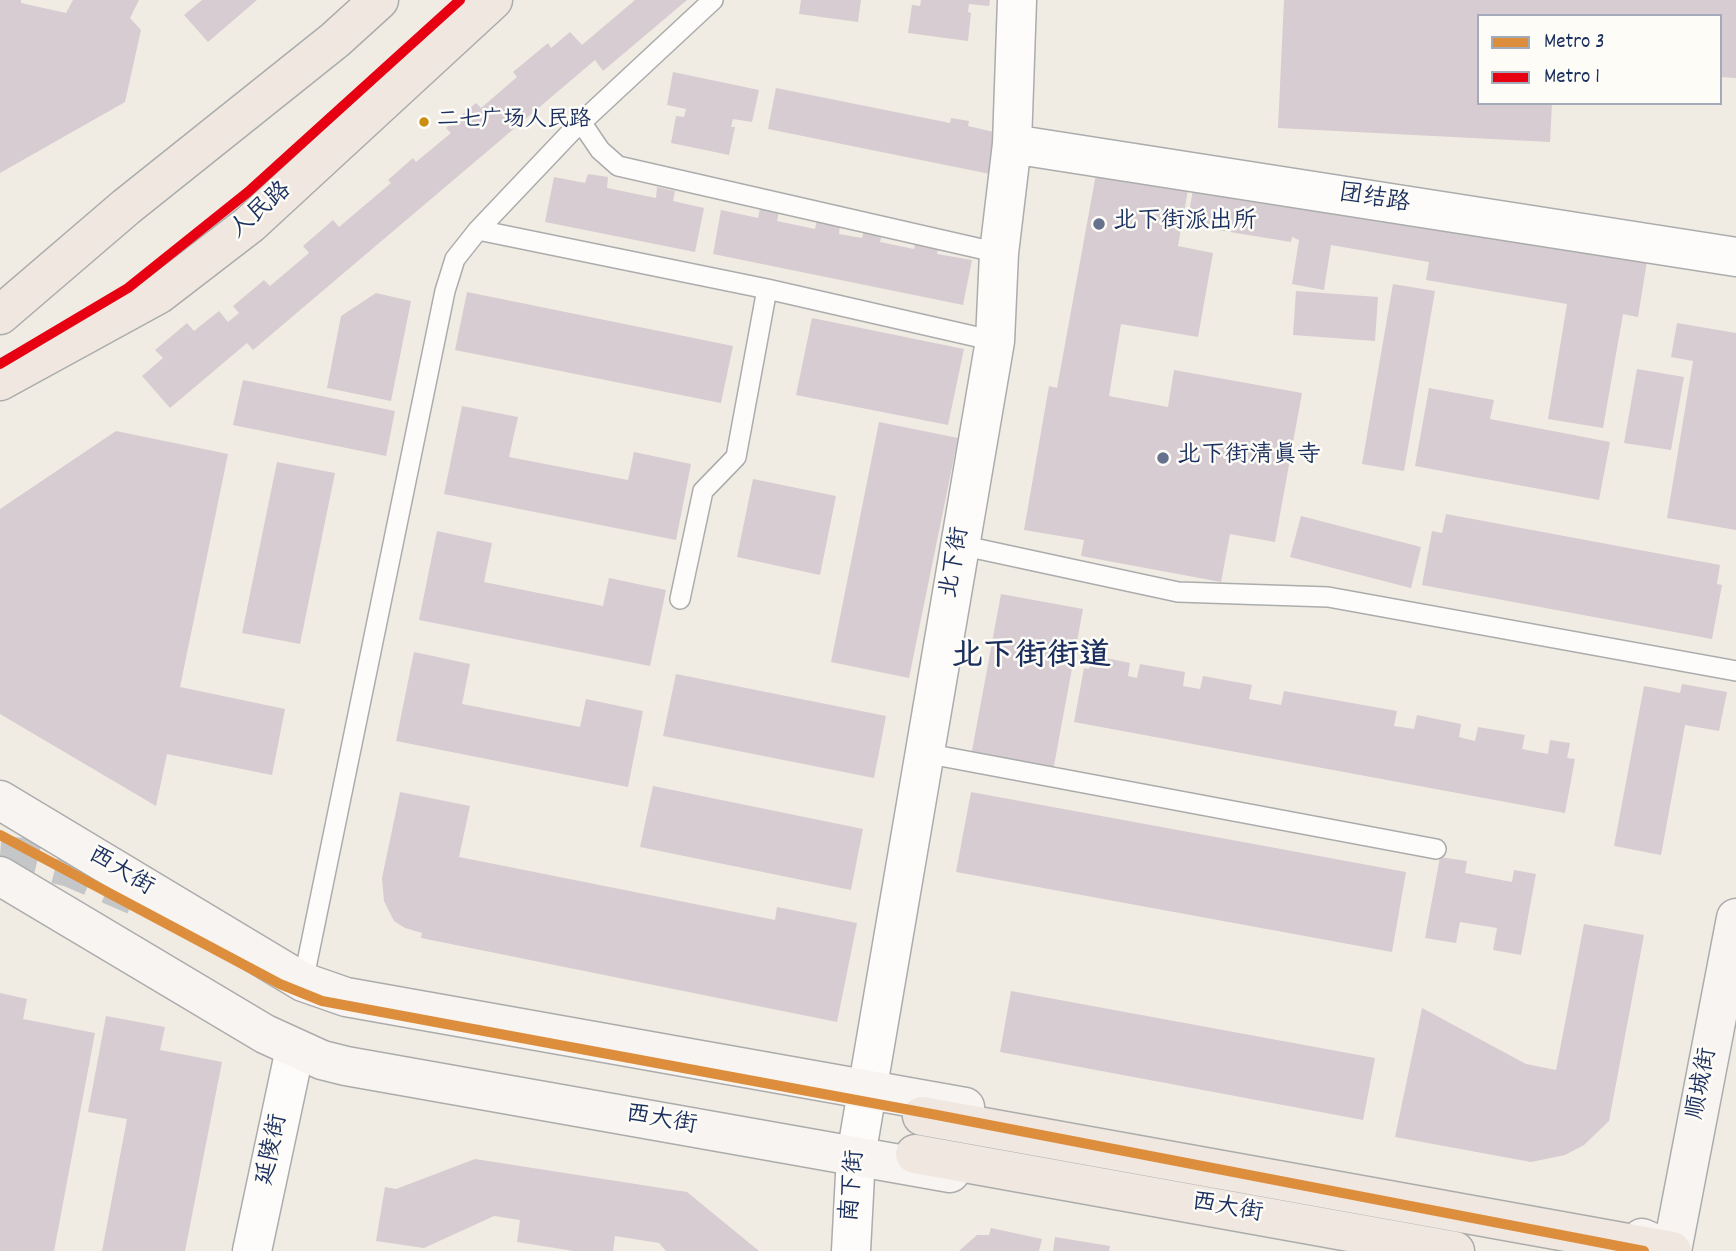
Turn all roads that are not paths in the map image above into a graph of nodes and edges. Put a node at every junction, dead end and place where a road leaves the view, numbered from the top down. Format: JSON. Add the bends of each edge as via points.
{"nodes":[{"id":1,"x":379,"y":0,"type":"edge"},
{"id":2,"x":493,"y":0,"type":"edge"},
{"id":3,"x":713,"y":0,"type":"edge"},
{"id":4,"x":1017,"y":0,"type":"edge"},
{"id":5,"x":581,"y":122,"type":"junction"},
{"id":6,"x":1012,"y":144,"type":"junction"},
{"id":7,"x":478,"y":230,"type":"junction"},
{"id":8,"x":999,"y":253,"type":"junction"},
{"id":9,"x":1736,"y":257,"type":"edge"},
{"id":10,"x":767,"y":289,"type":"junction"},
{"id":11,"x":0,"y":315,"type":"edge"},
{"id":12,"x":995,"y":341,"type":"junction"},
{"id":13,"x":0,"y":381,"type":"edge"},
{"id":14,"x":960,"y":545,"type":"junction"},
{"id":15,"x":680,"y":599,"type":"dead end"},
{"id":16,"x":1736,"y":671,"type":"edge"},
{"id":17,"x":924,"y":753,"type":"junction"},
{"id":18,"x":0,"y":800,"type":"edge"},
{"id":19,"x":1436,"y":849,"type":"dead end"},
{"id":20,"x":0,"y":876,"type":"edge"},
{"id":21,"x":1736,"y":918,"type":"edge"},
{"id":22,"x":303,"y":982,"type":"junction"},
{"id":23,"x":295,"y":1049,"type":"junction"},
{"id":24,"x":922,"y":1116,"type":"dead end"},
{"id":25,"x":862,"y":1123,"type":"junction"},
{"id":26,"x":915,"y":1154,"type":"dead end"},
{"id":27,"x":252,"y":1251,"type":"edge"},
{"id":28,"x":851,"y":1251,"type":"edge"},
{"id":29,"x":1364,"y":1251,"type":"edge"},
{"id":30,"x":1455,"y":1251,"type":"edge"},
{"id":31,"x":1672,"y":1251,"type":"edge"}],
"edges":[{"from":1,"to":11,"type":"main road"},
{"from":2,"to":13,"type":"main road","name":"人民路","via":[[230,240],[159,294]]},
{"from":3,"to":5,"type":"lane"},
{"from":4,"to":6,"type":"street","name":"北下街"},
{"from":5,"to":7,"type":"lane"},
{"from":5,"to":8,"type":"lane","via":[[618,166]]},
{"from":6,"to":8,"type":"street","name":"北下街"},
{"from":6,"to":9,"type":"street","name":"团结路"},
{"from":7,"to":10,"type":"lane"},
{"from":7,"to":22,"type":"lane","via":[[454,259],[445,291]]},
{"from":8,"to":12,"type":"street","name":"北下街"},
{"from":10,"to":12,"type":"lane"},
{"from":10,"to":15,"type":"lane","via":[[736,457],[703,491]]},
{"from":12,"to":14,"type":"street","name":"北下街"},
{"from":14,"to":16,"type":"lane","via":[[1178,592],[1328,597]]},
{"from":14,"to":17,"type":"street","name":"北下街"},
{"from":17,"to":19,"type":"lane"},
{"from":17,"to":25,"type":"street","name":"北下街"},
{"from":18,"to":22,"type":"street","name":"西大街"},
{"from":20,"to":23,"type":"street","name":"西大街"},
{"from":21,"to":31,"type":"street","name":"顺城街"},
{"from":22,"to":25,"type":"street","name":"西大街","via":[[346,998]]},
{"from":23,"to":25,"type":"street","name":"西大街","via":[[346,1066]]},
{"from":23,"to":27,"type":"street","name":"延陵街"},
{"from":24,"to":31,"type":"main road","name":"西大街"},
{"from":25,"to":28,"type":"street","name":"南下街"},
{"from":25,"to":29,"type":"street","name":"西大街"},
{"from":25,"to":31,"type":"street","name":"西大街","via":[[1607,1223]]},
{"from":26,"to":30,"type":"main road","name":"西大街"}]}
